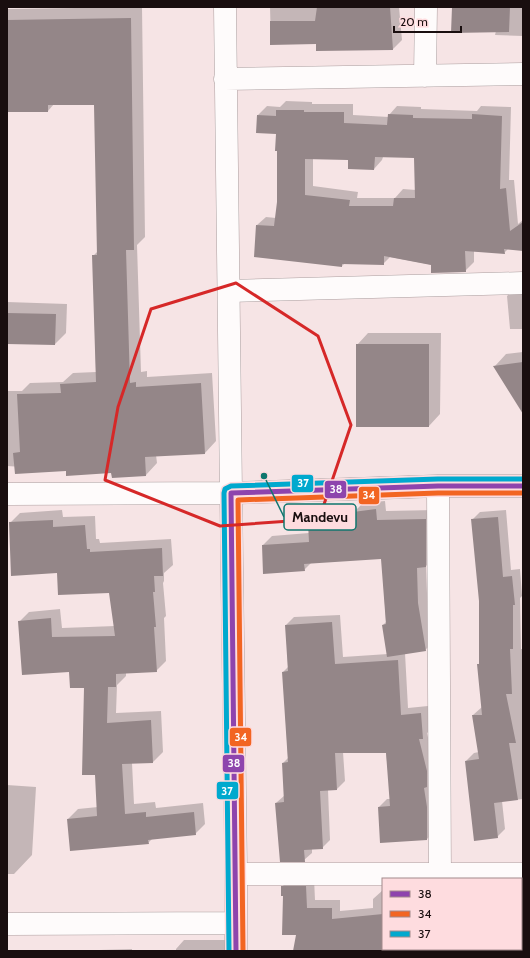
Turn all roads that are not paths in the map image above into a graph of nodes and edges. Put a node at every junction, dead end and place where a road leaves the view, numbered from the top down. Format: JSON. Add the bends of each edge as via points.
{"nodes":[{"id":1,"x":225,"y":7,"type":"edge"},
{"id":2,"x":426,"y":7,"type":"edge"},
{"id":3,"x":523,"y":74,"type":"edge"},
{"id":4,"x":425,"y":76,"type":"junction"},
{"id":5,"x":225,"y":79,"type":"junction"},
{"id":6,"x":523,"y":283,"type":"edge"},
{"id":7,"x":229,"y":291,"type":"junction"},
{"id":8,"x":438,"y":486,"type":"junction"},
{"id":9,"x":523,"y":486,"type":"edge"},
{"id":10,"x":231,"y":493,"type":"junction"},
{"id":11,"x":7,"y":494,"type":"edge"},
{"id":12,"x":236,"y":874,"type":"junction"},
{"id":13,"x":523,"y":874,"type":"edge"},
{"id":14,"x":440,"y":877,"type":"edge"},
{"id":15,"x":235,"y":923,"type":"junction"},
{"id":16,"x":7,"y":924,"type":"edge"},
{"id":17,"x":236,"y":951,"type":"edge"}],
"edges":[{"from":1,"to":5,"type":"street"},
{"from":2,"to":4,"type":"street"},
{"from":3,"to":4,"type":"street"},
{"from":4,"to":5,"type":"street"},
{"from":5,"to":7,"type":"street"},
{"from":6,"to":7,"type":"street"},
{"from":7,"to":10,"type":"street"},
{"from":8,"to":9,"type":"street"},
{"from":8,"to":10,"type":"street"},
{"from":8,"to":14,"type":"street"},
{"from":10,"to":11,"type":"street"},
{"from":10,"to":12,"type":"street"},
{"from":12,"to":14,"type":"street"},
{"from":12,"to":15,"type":"street"},
{"from":13,"to":14,"type":"street"},
{"from":15,"to":16,"type":"street"},
{"from":15,"to":17,"type":"street"}]}
